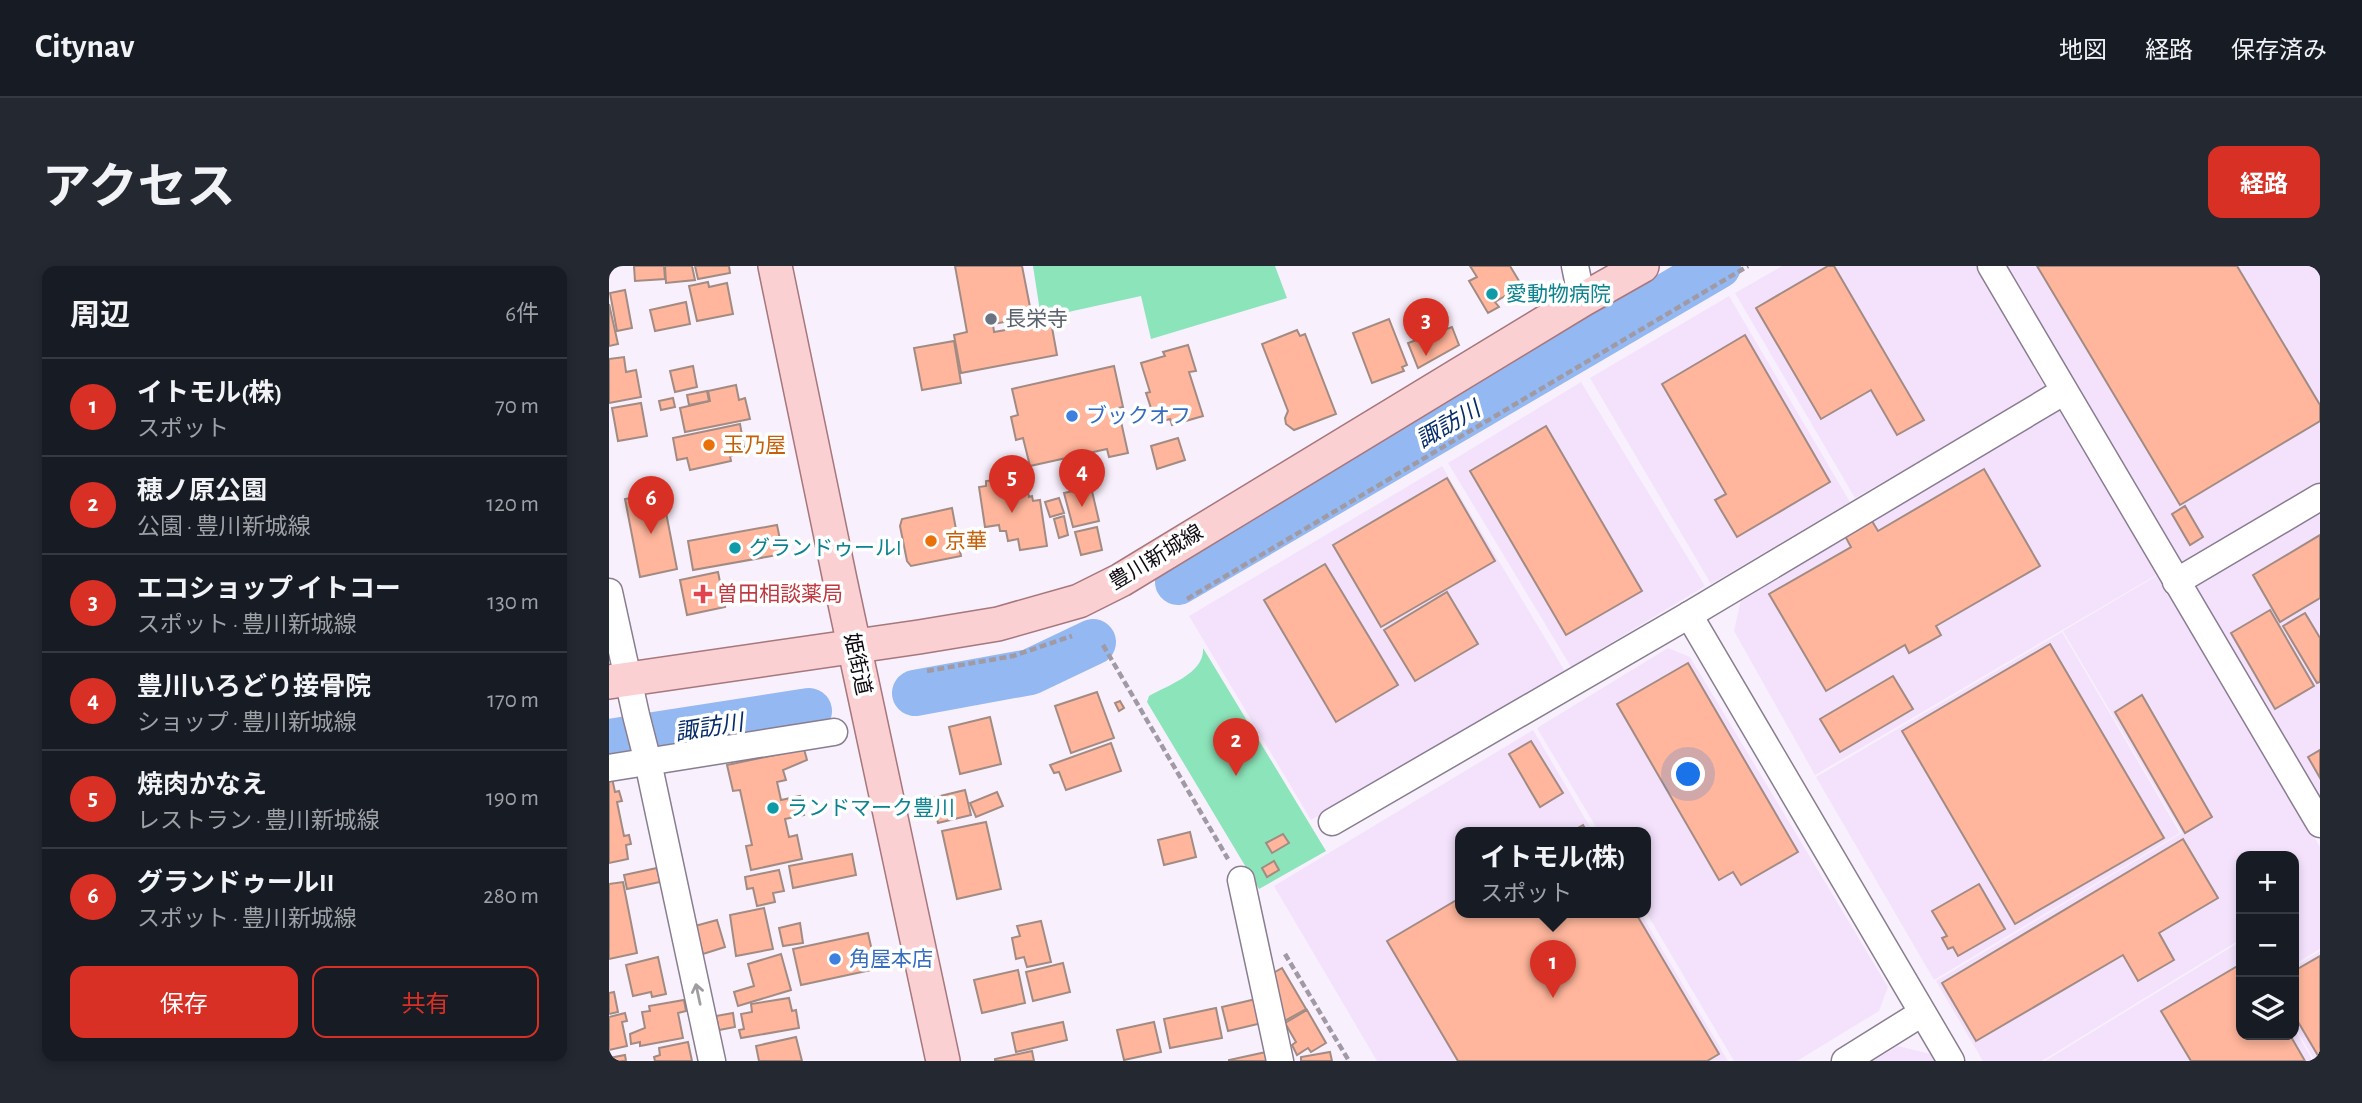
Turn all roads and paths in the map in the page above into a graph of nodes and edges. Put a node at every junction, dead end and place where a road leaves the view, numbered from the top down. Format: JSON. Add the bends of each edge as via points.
{"nodes":[{"id":1,"x":775,"y":266,"type":"edge"},
{"id":2,"x":1575,"y":266,"type":"edge"},
{"id":3,"x":1642,"y":266,"type":"edge"},
{"id":4,"x":1748,"y":266,"type":"edge"},
{"id":5,"x":1991,"y":266,"type":"edge"},
{"id":6,"x":1582,"y":300,"type":"junction"},
{"id":7,"x":2063,"y":392,"type":"junction"},
{"id":8,"x":2320,"y":498,"type":"edge"},
{"id":9,"x":2176,"y":582,"type":"junction"},
{"id":10,"x":609,"y":592,"type":"edge"},
{"id":11,"x":1188,"y":599,"type":"dead end"},
{"id":12,"x":1689,"y":615,"type":"junction"},
{"id":13,"x":1103,"y":645,"type":"dead end"},
{"id":14,"x":855,"y":646,"type":"junction"},
{"id":15,"x":619,"y":681,"type":"edge"},
{"id":16,"x":834,"y":732,"type":"dead end"},
{"id":17,"x":647,"y":759,"type":"junction"},
{"id":18,"x":609,"y":768,"type":"edge"},
{"id":19,"x":1332,"y":822,"type":"dead end"},
{"id":20,"x":2320,"y":824,"type":"edge"},
{"id":21,"x":1241,"y":880,"type":"joint"},
{"id":22,"x":1282,"y":948,"type":"dead end"},
{"id":23,"x":1922,"y":1013,"type":"junction"},
{"id":24,"x":712,"y":1061,"type":"edge"},
{"id":25,"x":943,"y":1061,"type":"edge"},
{"id":26,"x":1280,"y":1061,"type":"edge"},
{"id":27,"x":1349,"y":1061,"type":"edge"},
{"id":28,"x":1845,"y":1061,"type":"edge"},
{"id":29,"x":1951,"y":1061,"type":"edge"}],
"edges":[{"from":1,"to":14,"type":"main road","name":"姫街道"},
{"from":2,"to":6,"type":"street"},
{"from":3,"to":6,"type":"main road","name":"豊川新城線"},
{"from":4,"to":11,"type":"path"},
{"from":5,"to":7,"type":"street"},
{"from":6,"to":14,"type":"main road","name":"豊川新城線","via":[[1121,580],[1079,601],[997,624]]},
{"from":7,"to":9,"type":"street"},
{"from":7,"to":12,"type":"street"},
{"from":8,"to":9,"type":"street"},
{"from":9,"to":20,"type":"street"},
{"from":10,"to":15,"type":"street"},
{"from":12,"to":19,"type":"street"},
{"from":12,"to":23,"type":"street"},
{"from":13,"to":21,"type":"path"},
{"from":14,"to":15,"type":"main road","name":"豊川新城線"},
{"from":14,"to":25,"type":"main road","name":"姫街道"},
{"from":15,"to":17,"type":"street","via":[[636,715]]},
{"from":16,"to":17,"type":"street"},
{"from":17,"to":18,"type":"street"},
{"from":24,"to":17,"type":"street","one_way":true},
{"from":21,"to":26,"type":"street"},
{"from":22,"to":27,"type":"path"},
{"from":23,"to":28,"type":"street"},
{"from":23,"to":29,"type":"street"}]}
